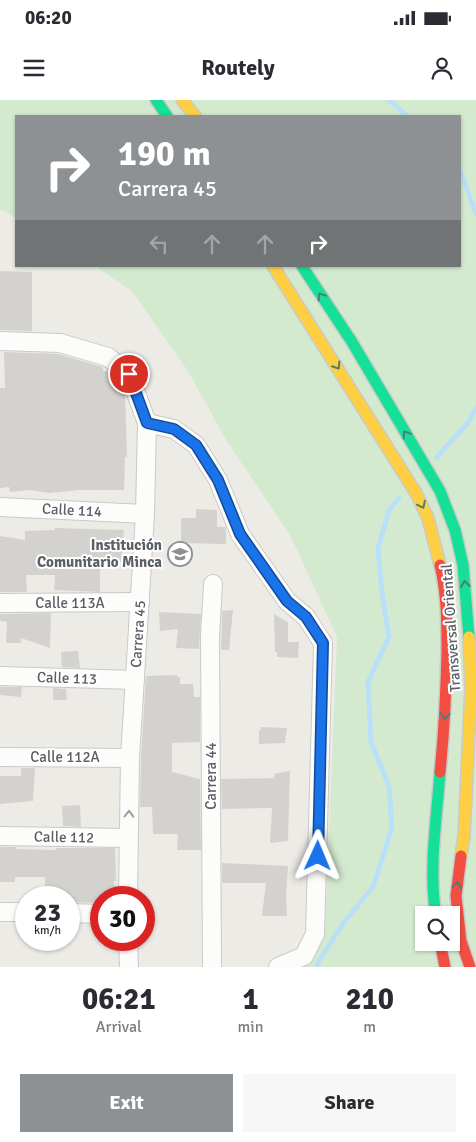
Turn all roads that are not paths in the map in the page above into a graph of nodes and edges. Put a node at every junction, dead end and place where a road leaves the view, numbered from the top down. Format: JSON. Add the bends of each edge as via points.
{"nodes":[{"id":1,"x":156,"y":100,"type":"edge"},
{"id":2,"x":182,"y":100,"type":"edge"},
{"id":3,"x":167,"y":115,"type":"edge"},
{"id":4,"x":194,"y":115,"type":"edge"},
{"id":5,"x":274,"y":267,"type":"edge"},
{"id":6,"x":303,"y":267,"type":"edge"},
{"id":7,"x":0,"y":341,"type":"edge"},
{"id":8,"x":147,"y":423,"type":"junction"},
{"id":9,"x":0,"y":507,"type":"edge"},
{"id":10,"x":145,"y":514,"type":"junction"},
{"id":11,"x":213,"y":584,"type":"dead end"},
{"id":12,"x":140,"y":602,"type":"junction"},
{"id":13,"x":0,"y":603,"type":"edge"},
{"id":14,"x":0,"y":676,"type":"edge"},
{"id":15,"x":135,"y":680,"type":"junction"},
{"id":16,"x":0,"y":757,"type":"edge"},
{"id":17,"x":130,"y":758,"type":"junction"},
{"id":18,"x":0,"y":836,"type":"edge"},
{"id":19,"x":128,"y":838,"type":"junction"},
{"id":20,"x":128,"y":886,"type":"edge"},
{"id":21,"x":434,"y":906,"type":"edge"},
{"id":22,"x":0,"y":912,"type":"edge"},
{"id":23,"x":15,"y":912,"type":"edge"},
{"id":24,"x":128,"y":951,"type":"edge"},
{"id":25,"x":442,"y":951,"type":"edge"},
{"id":26,"x":129,"y":967,"type":"edge"},
{"id":27,"x":212,"y":967,"type":"edge"},
{"id":28,"x":278,"y":967,"type":"edge"},
{"id":29,"x":445,"y":967,"type":"edge"},
{"id":30,"x":470,"y":967,"type":"edge"}],
"edges":[{"from":1,"to":3,"type":"main road"},
{"from":2,"to":4,"type":"main road"},
{"from":5,"to":21,"type":"main road","name":"Transversal Oriental","one_way":true,"via":[[416,493],[428,518],[443,577],[447,624],[446,704],[434,850]]},
{"from":30,"to":6,"type":"main road","name":"Transversal Oriental","one_way":true,"via":[[461,941],[456,896],[464,836],[470,689],[463,565],[455,530],[440,491],[352,342]]},
{"from":7,"to":8,"type":"street","name":"Carrera 45","via":[[60,343],[108,357],[129,374]]},
{"from":8,"to":10,"type":"street","name":"Carrera 45"},
{"from":8,"to":28,"type":"street","via":[[174,429],[196,445],[218,480],[240,534],[287,601],[306,617],[323,643],[316,934],[304,956]]},
{"from":9,"to":10,"type":"street","name":"Calle 114"},
{"from":10,"to":12,"type":"street","name":"Carrera 45"},
{"from":11,"to":27,"type":"street","name":"Carrera 44","via":[[210,635]]},
{"from":12,"to":13,"type":"street","name":"Calle 113A"},
{"from":12,"to":15,"type":"street","name":"Carrera 45"},
{"from":14,"to":15,"type":"street","name":"Calle 113"},
{"from":15,"to":17,"type":"street","name":"Carrera 45"},
{"from":16,"to":17,"type":"street","name":"Calle 112A"},
{"from":19,"to":17,"type":"street","name":"Carrera 45","one_way":true},
{"from":18,"to":19,"type":"street","name":"Calle 112"},
{"from":19,"to":20,"type":"street","name":"Carrera 45"},
{"from":22,"to":23,"type":"street"},
{"from":24,"to":26,"type":"street"},
{"from":25,"to":29,"type":"main road"}]}
